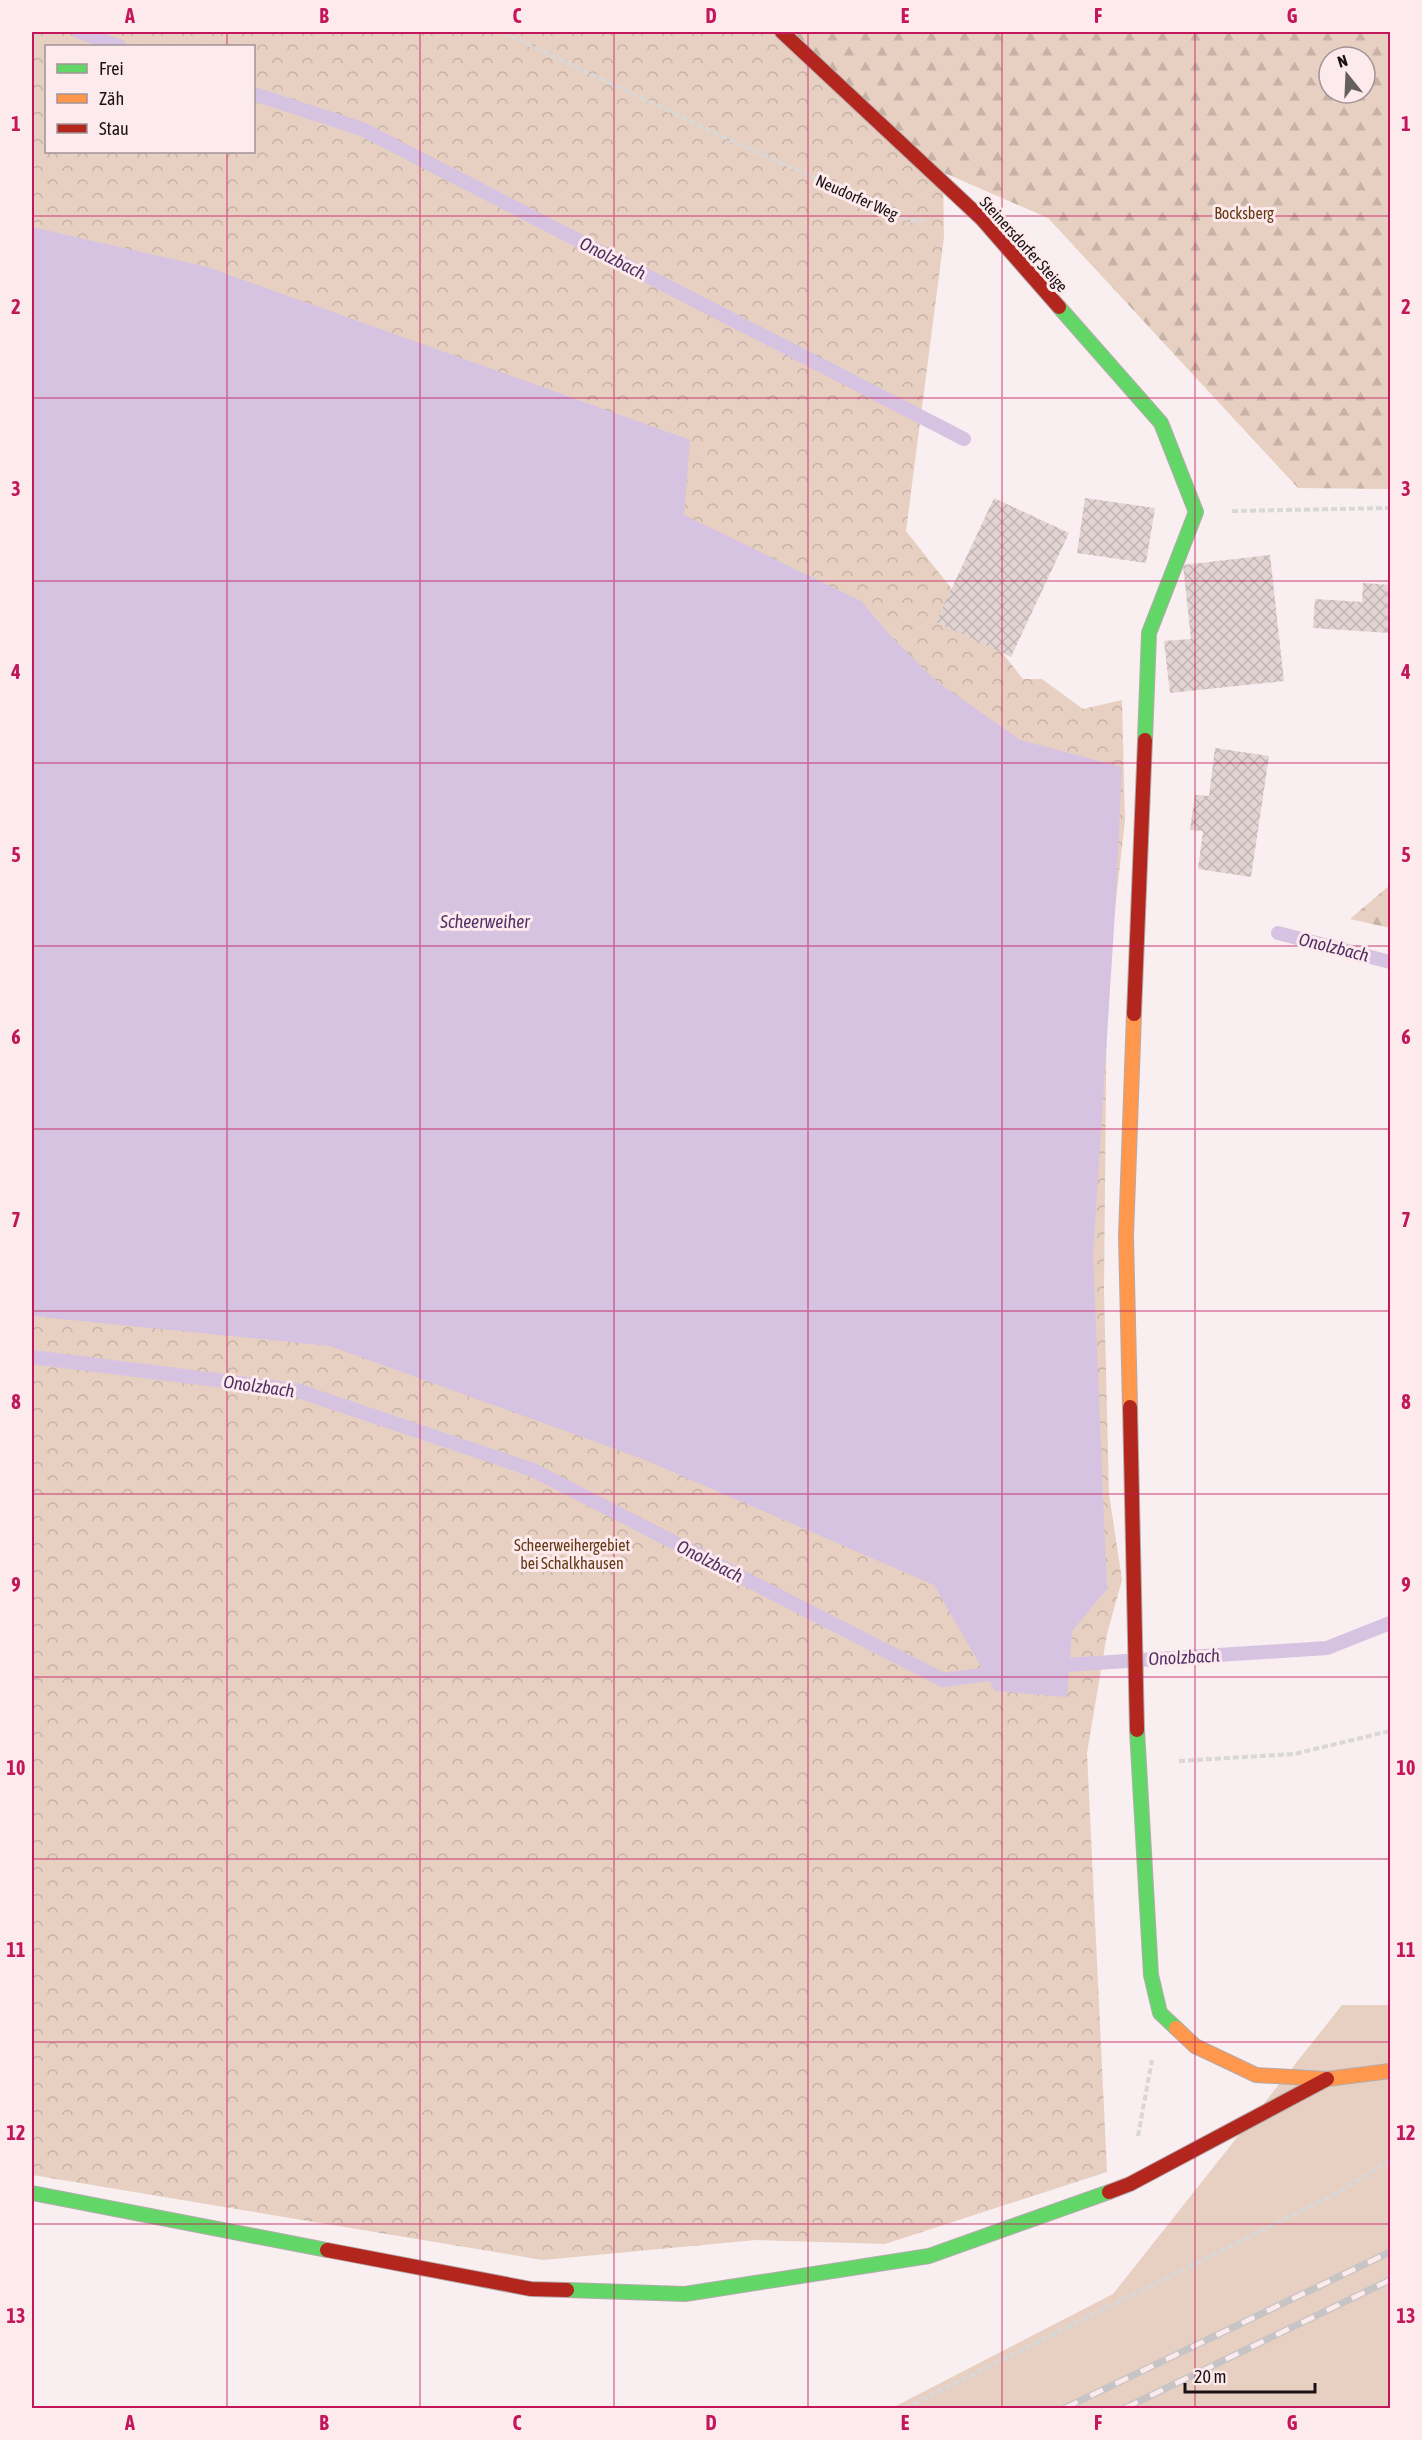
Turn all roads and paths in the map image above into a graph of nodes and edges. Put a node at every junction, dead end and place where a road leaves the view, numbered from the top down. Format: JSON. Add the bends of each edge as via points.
{"nodes":[{"id":1,"x":502,"y":32,"type":"edge"},
{"id":2,"x":782,"y":32,"type":"edge"},
{"id":3,"x":982,"y":219,"type":"junction"},
{"id":4,"x":1390,"y":508,"type":"edge"},
{"id":5,"x":1196,"y":512,"type":"junction"},
{"id":6,"x":1390,"y":1731,"type":"edge"},
{"id":7,"x":1139,"y":1764,"type":"junction"},
{"id":8,"x":1160,"y":2013,"type":"junction"},
{"id":9,"x":1390,"y":2071,"type":"edge"},
{"id":10,"x":1327,"y":2079,"type":"junction"},
{"id":11,"x":1390,"y":2160,"type":"edge"},
{"id":12,"x":1130,"y":2184,"type":"junction"},
{"id":13,"x":32,"y":2193,"type":"edge"},
{"id":14,"x":905,"y":2409,"type":"edge"}],
"edges":[{"from":1,"to":3,"type":"path","name":"Neudorfer Weg","via":[[911,221]]},
{"from":2,"to":3,"type":"street","name":"Steinersdorfer Steige"},
{"from":3,"to":5,"type":"street","name":"Steinersdorfer Steige","via":[[1161,423]]},
{"from":4,"to":5,"type":"path"},
{"from":5,"to":7,"type":"street","via":[[1149,633],[1126,1236]]},
{"from":6,"to":7,"type":"path","via":[[1294,1754]]},
{"from":7,"to":8,"type":"street","via":[[1151,1976]]},
{"from":8,"to":10,"type":"street","via":[[1195,2046],[1257,2075]]},
{"from":8,"to":12,"type":"path"},
{"from":9,"to":10,"type":"street"},
{"from":10,"to":12,"type":"street"},
{"from":11,"to":14,"type":"path","via":[[1336,2193]]},
{"from":12,"to":13,"type":"street","via":[[929,2256],[686,2294],[531,2289]]}]}
